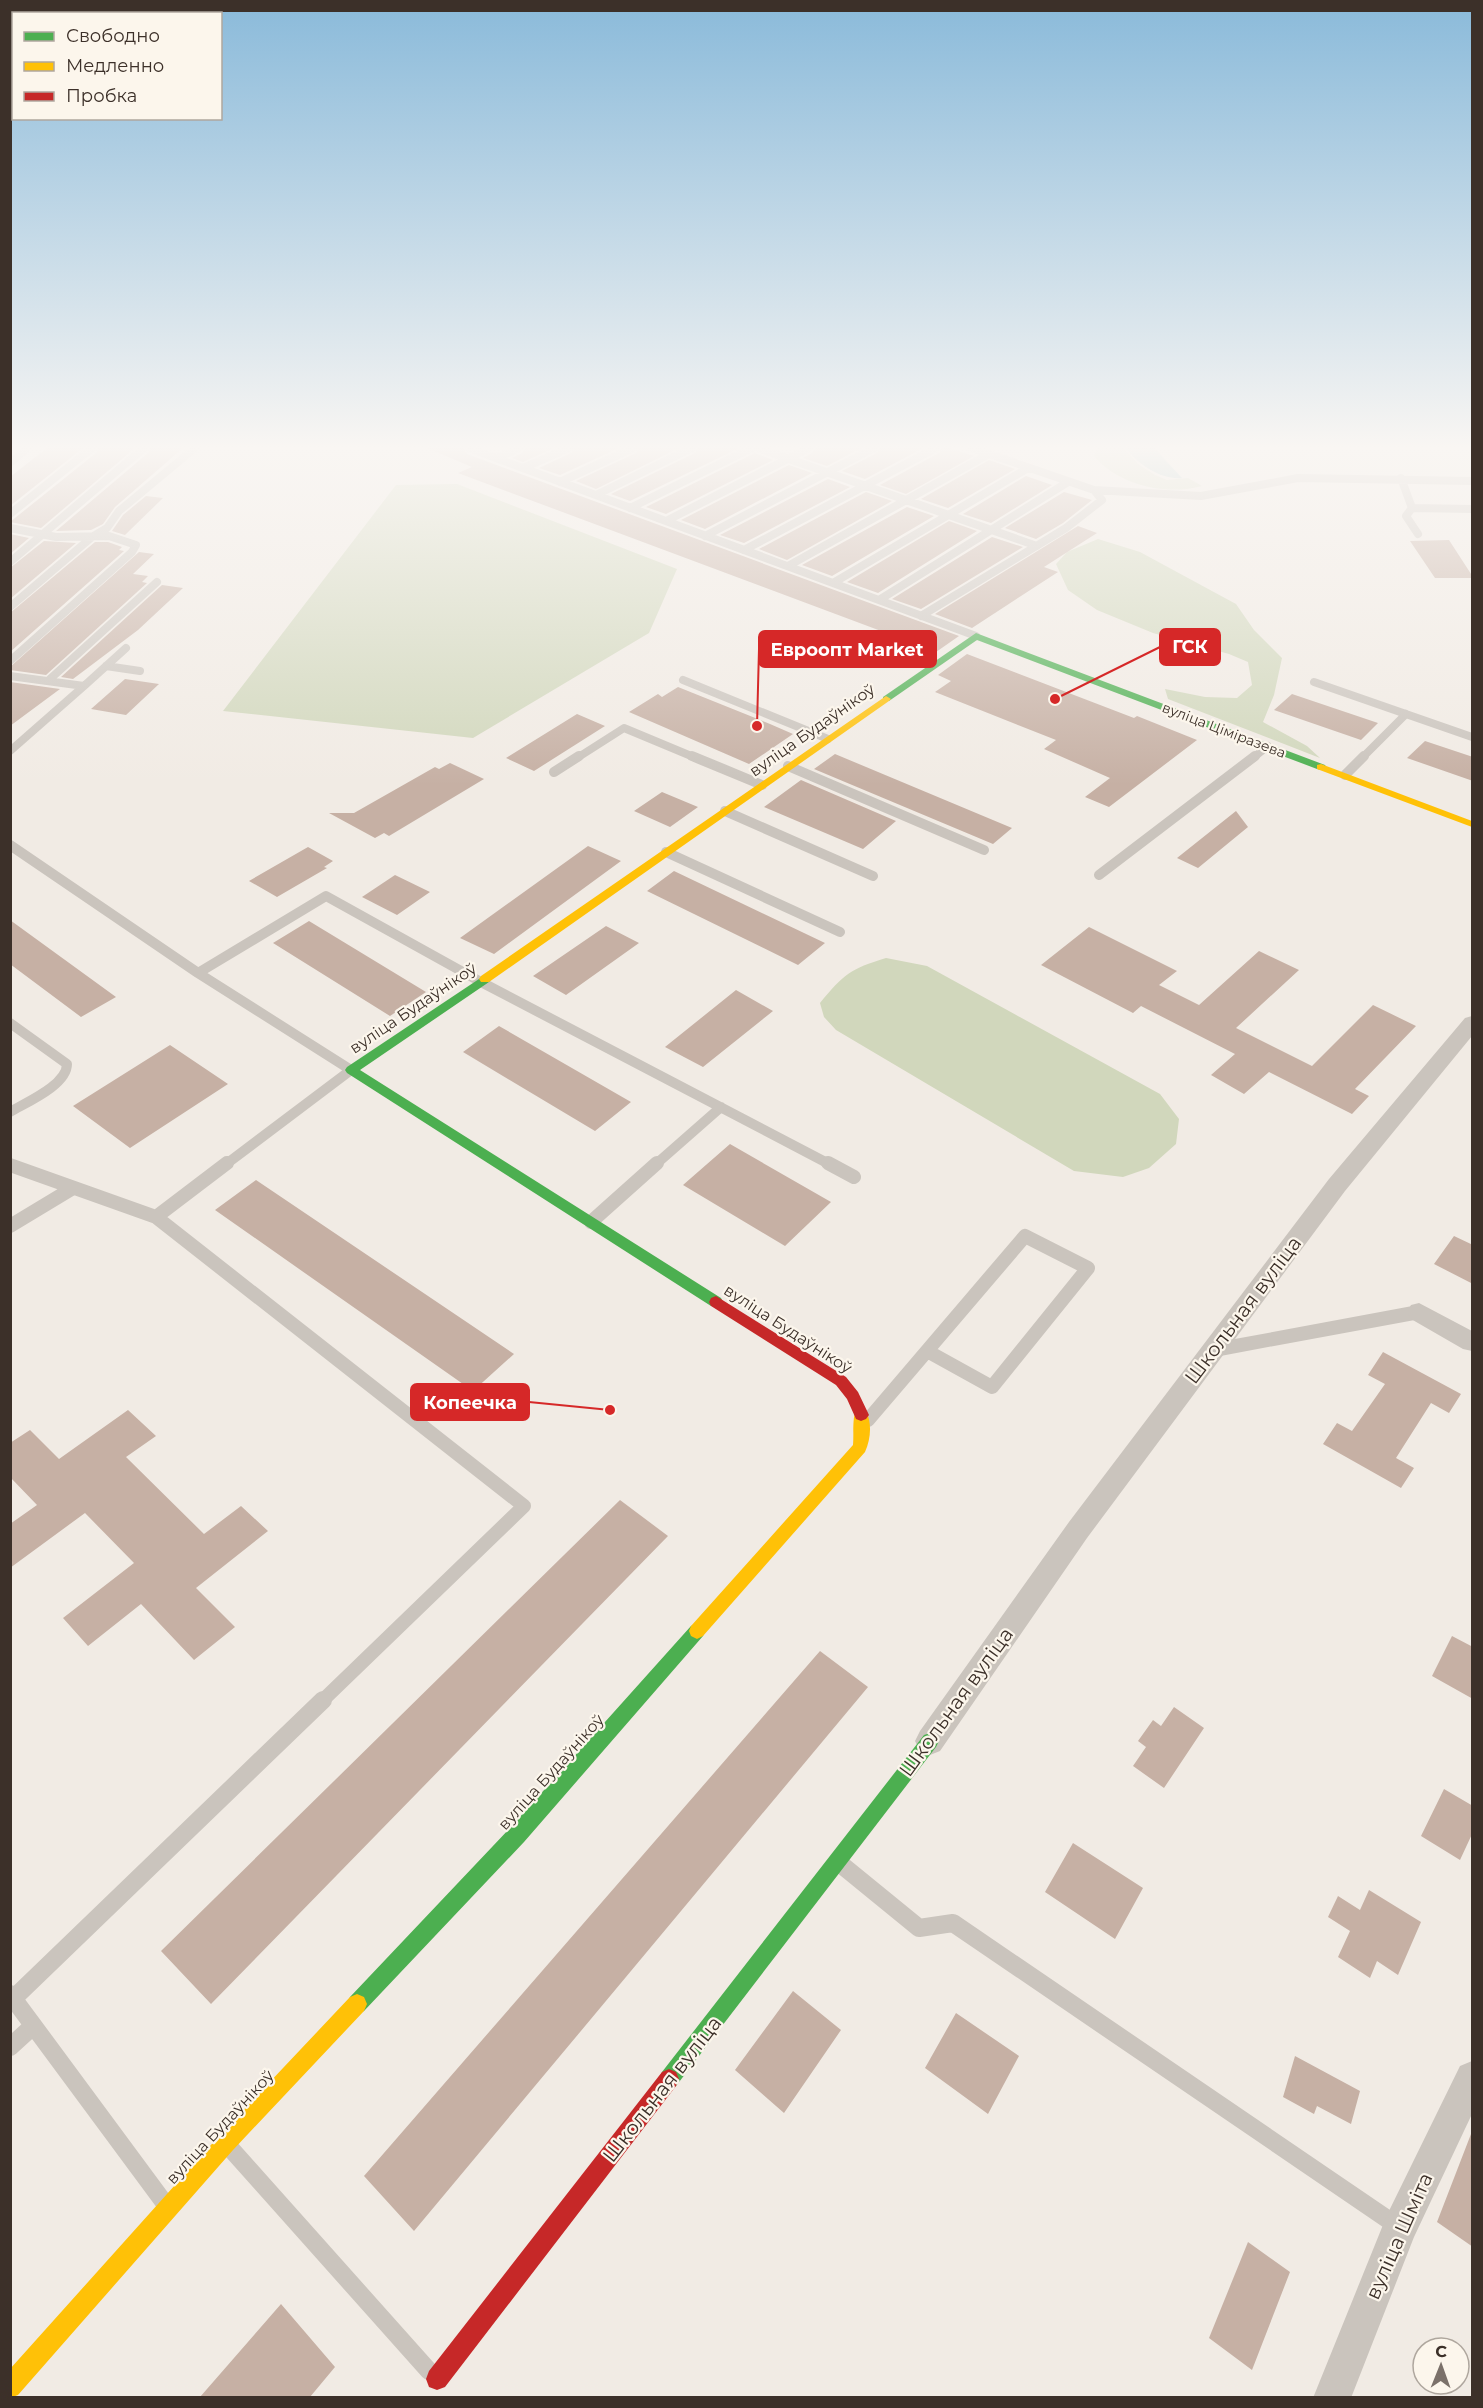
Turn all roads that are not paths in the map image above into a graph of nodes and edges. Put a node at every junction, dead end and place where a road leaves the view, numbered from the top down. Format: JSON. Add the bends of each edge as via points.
{"nodes":[{"id":1,"x":65,"y":560,"type":"edge"},
{"id":2,"x":123,"y":560,"type":"edge"},
{"id":3,"x":773,"y":560,"type":"edge"},
{"id":4,"x":798,"y":560,"type":"edge"},
{"id":5,"x":872,"y":560,"type":"edge"},
{"id":6,"x":943,"y":560,"type":"edge"},
{"id":7,"x":1013,"y":560,"type":"edge"},
{"id":8,"x":788,"y":566,"type":"junction"},
{"id":9,"x":157,"y":582,"type":"dead end"},
{"id":10,"x":833,"y":583,"type":"junction"},
{"id":11,"x":879,"y":600,"type":"junction"},
{"id":12,"x":10,"y":607,"type":"edge"},
{"id":13,"x":921,"y":616,"type":"junction"},
{"id":14,"x":976,"y":636,"type":"junction"},
{"id":15,"x":126,"y":648,"type":"dead end"},
{"id":16,"x":10,"y":661,"type":"edge"},
{"id":17,"x":106,"y":666,"type":"junction"},
{"id":18,"x":140,"y":671,"type":"dead end"},
{"id":19,"x":10,"y":676,"type":"edge"},
{"id":20,"x":50,"y":680,"type":"junction"},
{"id":21,"x":683,"y":680,"type":"dead end"},
{"id":22,"x":1314,"y":682,"type":"dead end"},
{"id":23,"x":84,"y":686,"type":"junction"},
{"id":24,"x":1406,"y":714,"type":"junction"},
{"id":25,"x":1473,"y":737,"type":"edge"},
{"id":26,"x":828,"y":739,"type":"junction"},
{"id":27,"x":1268,"y":746,"type":"junction"},
{"id":28,"x":10,"y":751,"type":"edge"},
{"id":29,"x":788,"y":766,"type":"junction"},
{"id":30,"x":554,"y":772,"type":"dead end"},
{"id":31,"x":1345,"y":775,"type":"junction"},
{"id":32,"x":762,"y":785,"type":"junction"},
{"id":33,"x":725,"y":811,"type":"junction"},
{"id":34,"x":1473,"y":824,"type":"edge"},
{"id":35,"x":10,"y":845,"type":"edge"},
{"id":36,"x":984,"y":850,"type":"dead end"},
{"id":37,"x":666,"y":852,"type":"junction"},
{"id":38,"x":1099,"y":875,"type":"dead end"},
{"id":39,"x":873,"y":876,"type":"dead end"},
{"id":40,"x":840,"y":932,"type":"dead end"},
{"id":41,"x":198,"y":973,"type":"junction"},
{"id":42,"x":481,"y":982,"type":"junction"},
{"id":43,"x":10,"y":1023,"type":"edge"},
{"id":44,"x":1473,"y":1023,"type":"edge"},
{"id":45,"x":351,"y":1070,"type":"junction"},
{"id":46,"x":721,"y":1107,"type":"junction"},
{"id":47,"x":10,"y":1112,"type":"edge"},
{"id":48,"x":10,"y":1165,"type":"edge"},
{"id":49,"x":854,"y":1177,"type":"dead end"},
{"id":50,"x":73,"y":1188,"type":"junction"},
{"id":51,"x":156,"y":1217,"type":"junction"},
{"id":52,"x":591,"y":1222,"type":"junction"},
{"id":53,"x":10,"y":1226,"type":"edge"},
{"id":54,"x":1419,"y":1312,"type":"joint"},
{"id":55,"x":1473,"y":1342,"type":"edge"},
{"id":56,"x":927,"y":1351,"type":"junction"},
{"id":57,"x":1213,"y":1351,"type":"junction"},
{"id":58,"x":863,"y":1425,"type":"junction"},
{"id":59,"x":930,"y":1741,"type":"joint"},
{"id":60,"x":839,"y":1862,"type":"junction"},
{"id":61,"x":12,"y":1996,"type":"edge"},
{"id":62,"x":33,"y":2026,"type":"junction"},
{"id":63,"x":10,"y":2047,"type":"edge"},
{"id":64,"x":1473,"y":2078,"type":"edge"},
{"id":65,"x":226,"y":2143,"type":"junction"},
{"id":66,"x":168,"y":2209,"type":"junction"},
{"id":67,"x":1400,"y":2228,"type":"junction"},
{"id":68,"x":437,"y":2379,"type":"junction"},
{"id":69,"x":10,"y":2387,"type":"edge"},
{"id":70,"x":423,"y":2397,"type":"edge"},
{"id":71,"x":1332,"y":2397,"type":"edge"}],
"edges":[{"from":1,"to":12,"type":"lane"},
{"from":2,"to":16,"type":"lane"},
{"from":3,"to":8,"type":"lane"},
{"from":4,"to":8,"type":"lane"},
{"from":5,"to":10,"type":"lane"},
{"from":6,"to":11,"type":"lane"},
{"from":7,"to":13,"type":"lane"},
{"from":8,"to":10,"type":"lane"},
{"from":9,"to":20,"type":"lane"},
{"from":10,"to":11,"type":"lane"},
{"from":11,"to":13,"type":"lane"},
{"from":13,"to":14,"type":"lane"},
{"from":14,"to":26,"type":"street","name":"вуліца Будаўнікоў"},
{"from":14,"to":27,"type":"street","name":"вуліца Ціміразева"},
{"from":15,"to":17,"type":"lane"},
{"from":17,"to":18,"type":"lane"},
{"from":17,"to":23,"type":"lane"},
{"from":19,"to":20,"type":"lane"},
{"from":20,"to":23,"type":"lane"},
{"from":21,"to":26,"type":"lane"},
{"from":22,"to":24,"type":"lane"},
{"from":23,"to":28,"type":"lane"},
{"from":24,"to":25,"type":"lane"},
{"from":24,"to":31,"type":"lane"},
{"from":26,"to":29,"type":"street","name":"вуліца Будаўнікоў"},
{"from":27,"to":31,"type":"street","name":"вуліца Ціміразева"},
{"from":27,"to":38,"type":"lane"},
{"from":29,"to":32,"type":"street","name":"вуліца Будаўнікоў"},
{"from":29,"to":36,"type":"lane"},
{"from":30,"to":32,"type":"lane","via":[[624,728]]},
{"from":31,"to":34,"type":"street","name":"вуліца Ціміразева"},
{"from":32,"to":33,"type":"street","name":"вуліца Будаўнікоў"},
{"from":33,"to":37,"type":"street","name":"вуліца Будаўнікоў"},
{"from":33,"to":39,"type":"lane"},
{"from":35,"to":41,"type":"lane"},
{"from":37,"to":40,"type":"lane"},
{"from":37,"to":42,"type":"street","name":"вуліца Будаўнікоў"},
{"from":41,"to":42,"type":"lane","via":[[326,896]]},
{"from":41,"to":45,"type":"lane"},
{"from":42,"to":45,"type":"street","name":"вуліца Будаўнікоў"},
{"from":42,"to":46,"type":"lane"},
{"from":43,"to":47,"type":"lane","via":[[67,1064],[62,1080]]},
{"from":44,"to":57,"type":"street","name":"Школьная вуліца","via":[[1337,1185]]},
{"from":45,"to":51,"type":"lane"},
{"from":45,"to":52,"type":"street","name":"вуліца Будаўнікоў"},
{"from":46,"to":49,"type":"lane"},
{"from":46,"to":52,"type":"lane"},
{"from":48,"to":50,"type":"lane"},
{"from":50,"to":51,"type":"lane"},
{"from":50,"to":53,"type":"lane"},
{"from":51,"to":61,"type":"lane","via":[[524,1506]]},
{"from":52,"to":58,"type":"street","name":"вуліца Будаўнікоў","via":[[841,1382],[857,1401]]},
{"from":54,"to":55,"type":"street"},
{"from":54,"to":57,"type":"lane"},
{"from":56,"to":56,"type":"lane","via":[[1025,1236],[1088,1268],[992,1387]]},
{"from":56,"to":58,"type":"lane"},
{"from":57,"to":59,"type":"street","name":"Школьная вуліца","via":[[1078,1530]]},
{"from":58,"to":65,"type":"street","name":"вуліца Будаўнікоў","via":[[860,1447],[690,1641],[517,1835]]},
{"from":59,"to":60,"type":"street","name":"Школьная вуліца"},
{"from":60,"to":67,"type":"lane","via":[[919,1928],[953,1923]]},
{"from":60,"to":68,"type":"street","name":"Школьная вуліца"},
{"from":61,"to":62,"type":"lane"},
{"from":62,"to":63,"type":"lane"},
{"from":62,"to":66,"type":"lane"},
{"from":64,"to":67,"type":"street","name":"вуліца Шміта"},
{"from":65,"to":66,"type":"street","name":"вуліца Будаўнікоў"},
{"from":65,"to":68,"type":"lane"},
{"from":66,"to":69,"type":"street","name":"вуліца Будаўнікоў"},
{"from":67,"to":71,"type":"street","name":"вуліца Шміта"},
{"from":68,"to":70,"type":"lane"}]}
